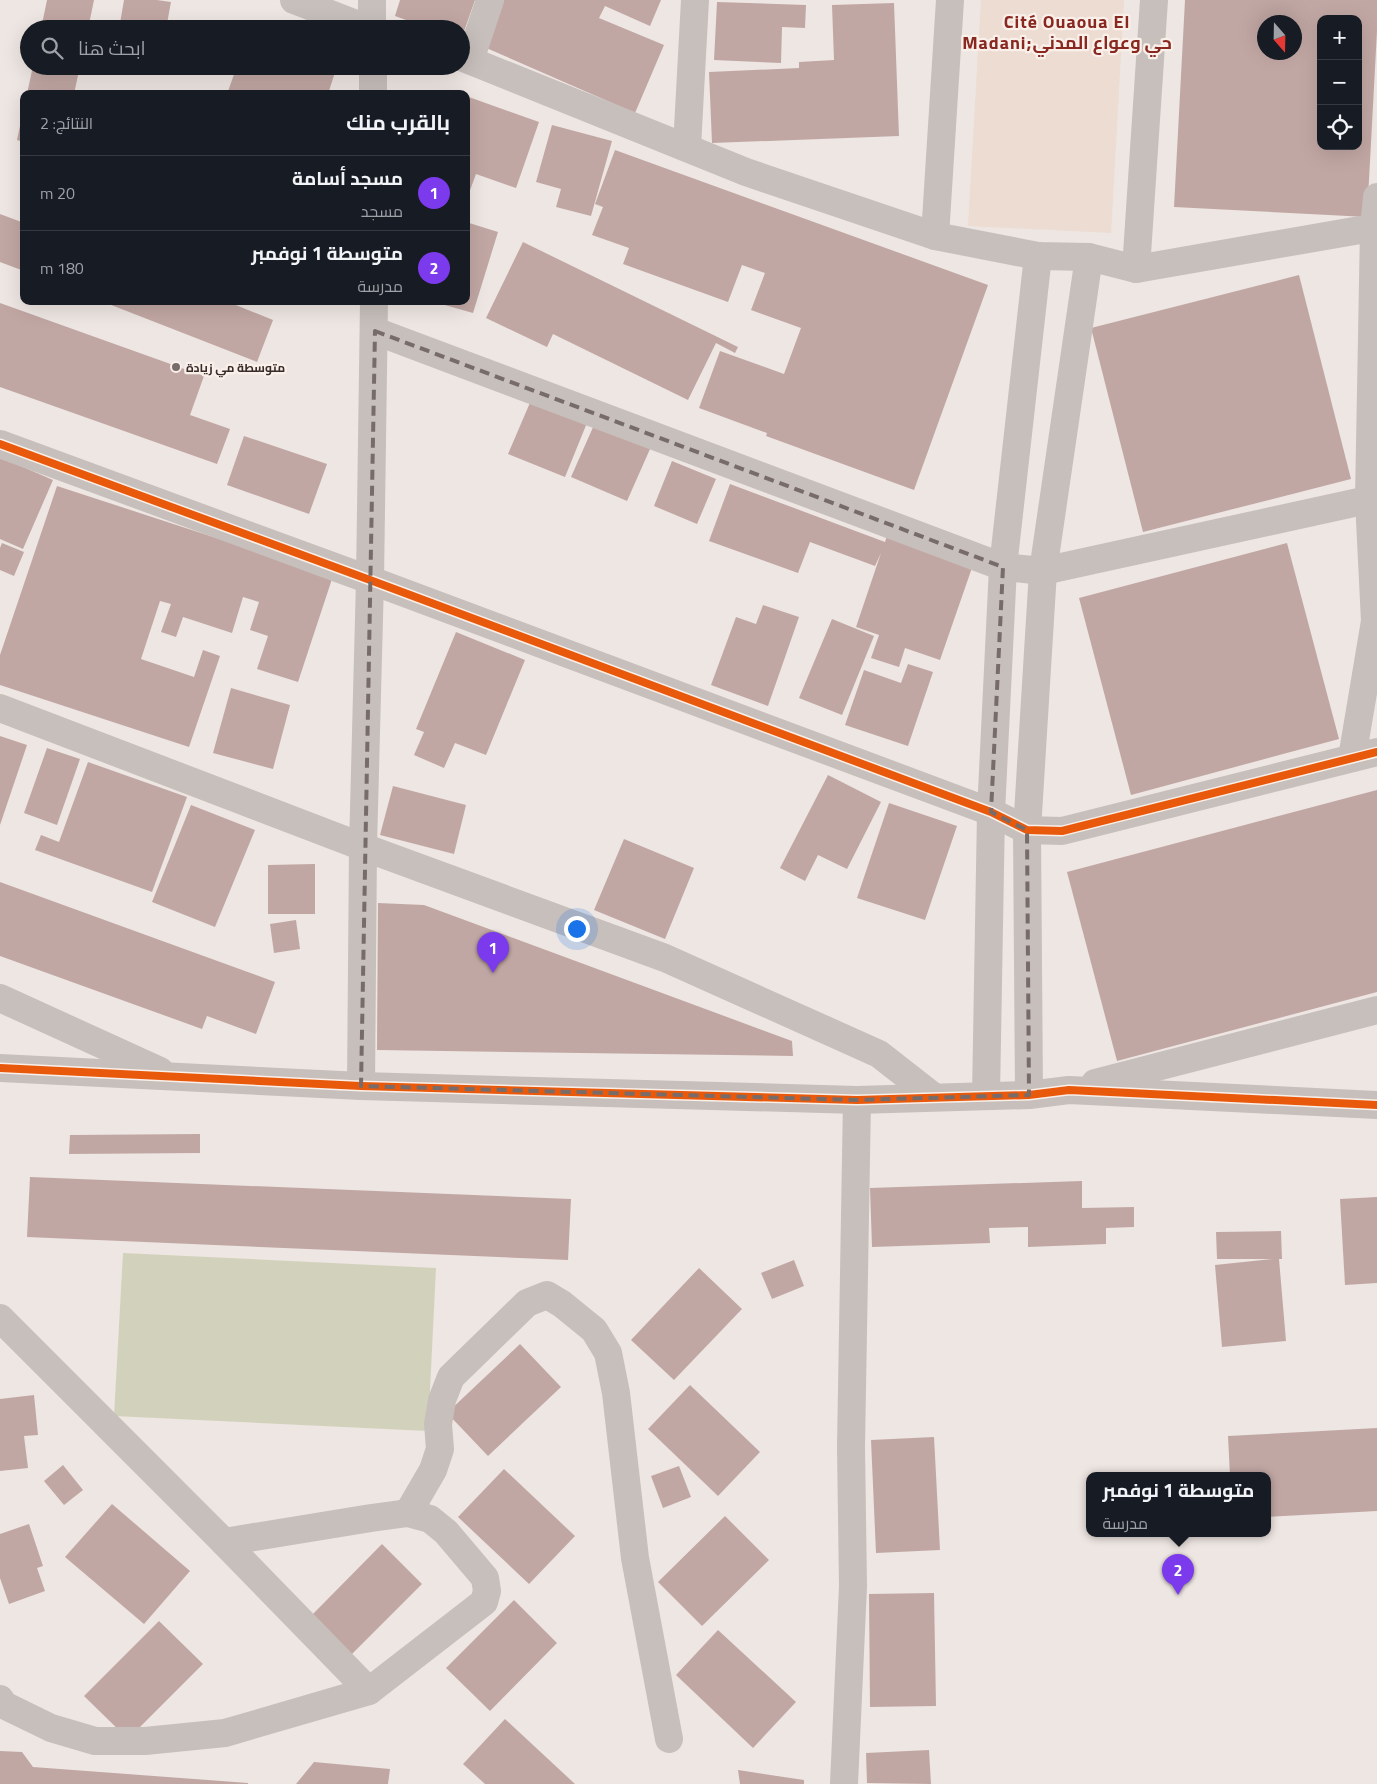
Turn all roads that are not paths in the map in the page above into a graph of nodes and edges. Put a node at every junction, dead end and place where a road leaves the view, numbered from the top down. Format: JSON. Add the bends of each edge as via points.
{"nodes":[{"id":1,"x":294,"y":0,"type":"edge"},
{"id":2,"x":372,"y":0,"type":"edge"},
{"id":3,"x":490,"y":0,"type":"edge"},
{"id":4,"x":695,"y":0,"type":"edge"},
{"id":5,"x":950,"y":0,"type":"edge"},
{"id":6,"x":1154,"y":0,"type":"edge"},
{"id":7,"x":347,"y":20,"type":"edge"},
{"id":8,"x":371,"y":20,"type":"edge"},
{"id":9,"x":470,"y":49,"type":"edge"},
{"id":10,"x":470,"y":61,"type":"edge"},
{"id":11,"x":373,"y":75,"type":"edge"},
{"id":12,"x":373,"y":90,"type":"edge"},
{"id":13,"x":687,"y":147,"type":"junction"},
{"id":14,"x":1377,"y":197,"type":"edge"},
{"id":15,"x":1376,"y":227,"type":"edge"},
{"id":16,"x":935,"y":236,"type":"junction"},
{"id":17,"x":1038,"y":256,"type":"junction"},
{"id":18,"x":1090,"y":257,"type":"junction"},
{"id":19,"x":1136,"y":269,"type":"junction"},
{"id":20,"x":374,"y":305,"type":"edge"},
{"id":21,"x":375,"y":331,"type":"junction"},
{"id":22,"x":0,"y":444,"type":"edge"},
{"id":23,"x":1373,"y":499,"type":"edge"},
{"id":24,"x":1003,"y":567,"type":"junction"},
{"id":25,"x":1043,"y":571,"type":"junction"},
{"id":26,"x":370,"y":580,"type":"junction"},
{"id":27,"x":1376,"y":620,"type":"edge"},
{"id":28,"x":0,"y":708,"type":"edge"},
{"id":29,"x":1364,"y":755,"type":"edge"},
{"id":30,"x":992,"y":812,"type":"junction"},
{"id":31,"x":1027,"y":830,"type":"junction"},
{"id":32,"x":363,"y":847,"type":"junction"},
{"id":33,"x":0,"y":998,"type":"edge"},
{"id":34,"x":1377,"y":1010,"type":"edge"},
{"id":35,"x":0,"y":1068,"type":"edge"},
{"id":36,"x":176,"y":1078,"type":"junction"},
{"id":37,"x":361,"y":1086,"type":"junction"},
{"id":38,"x":1069,"y":1090,"type":"junction"},
{"id":39,"x":1029,"y":1095,"type":"junction"},
{"id":40,"x":986,"y":1096,"type":"junction"},
{"id":41,"x":934,"y":1097,"type":"junction"},
{"id":42,"x":858,"y":1100,"type":"junction"},
{"id":43,"x":1377,"y":1105,"type":"edge"},
{"id":44,"x":0,"y":1318,"type":"edge"},
{"id":45,"x":408,"y":1513,"type":"junction"},
{"id":46,"x":224,"y":1542,"type":"junction"},
{"id":47,"x":369,"y":1691,"type":"junction"},
{"id":48,"x":0,"y":1699,"type":"edge"},
{"id":49,"x":669,"y":1739,"type":"dead end"},
{"id":50,"x":844,"y":1784,"type":"edge"}],
"edges":[{"from":1,"to":7,"type":"street"},
{"from":2,"to":8,"type":"street"},
{"from":3,"to":9,"type":"street"},
{"from":4,"to":13,"type":"street"},
{"from":5,"to":16,"type":"street"},
{"from":6,"to":19,"type":"street"},
{"from":10,"to":13,"type":"street"},
{"from":11,"to":12,"type":"street"},
{"from":13,"to":16,"type":"street","via":[[746,172]]},
{"from":14,"to":15,"type":"street"},
{"from":15,"to":19,"type":"street"},
{"from":15,"to":23,"type":"street"},
{"from":16,"to":17,"type":"street"},
{"from":17,"to":18,"type":"street"},
{"from":17,"to":24,"type":"street"},
{"from":18,"to":19,"type":"street"},
{"from":18,"to":25,"type":"street"},
{"from":20,"to":21,"type":"street"},
{"from":21,"to":24,"type":"street"},
{"from":21,"to":26,"type":"street"},
{"from":22,"to":26,"type":"street"},
{"from":23,"to":25,"type":"street"},
{"from":23,"to":27,"type":"street"},
{"from":24,"to":25,"type":"street"},
{"from":24,"to":30,"type":"street"},
{"from":25,"to":31,"type":"street"},
{"from":26,"to":30,"type":"street"},
{"from":26,"to":32,"type":"street"},
{"from":27,"to":29,"type":"street"},
{"from":28,"to":32,"type":"street"},
{"from":29,"to":31,"type":"street","via":[[1062,831]]},
{"from":30,"to":31,"type":"street"},
{"from":30,"to":40,"type":"street"},
{"from":31,"to":39,"type":"street"},
{"from":32,"to":37,"type":"street"},
{"from":32,"to":41,"type":"street","via":[[665,958],[879,1054]]},
{"from":33,"to":36,"type":"street"},
{"from":34,"to":38,"type":"street"},
{"from":35,"to":36,"type":"street"},
{"from":36,"to":37,"type":"street"},
{"from":37,"to":42,"type":"street"},
{"from":38,"to":39,"type":"street"},
{"from":38,"to":43,"type":"street"},
{"from":39,"to":40,"type":"street"},
{"from":40,"to":41,"type":"street"},
{"from":41,"to":42,"type":"street"},
{"from":42,"to":50,"type":"street","via":[[851,1447],[853,1586]]},
{"from":44,"to":46,"type":"street"},
{"from":45,"to":46,"type":"street"},
{"from":45,"to":47,"type":"street","via":[[430,1519],[446,1532],[486,1578],[487,1591],[484,1602]]},
{"from":45,"to":49,"type":"street","via":[[433,1470],[440,1449],[438,1424],[442,1400],[451,1377],[527,1303],[547,1295],[594,1330],[608,1353],[616,1394],[635,1558]]},
{"from":46,"to":47,"type":"street"},
{"from":47,"to":48,"type":"street","via":[[225,1733],[145,1741],[95,1741],[51,1728],[4,1705]]}]}
